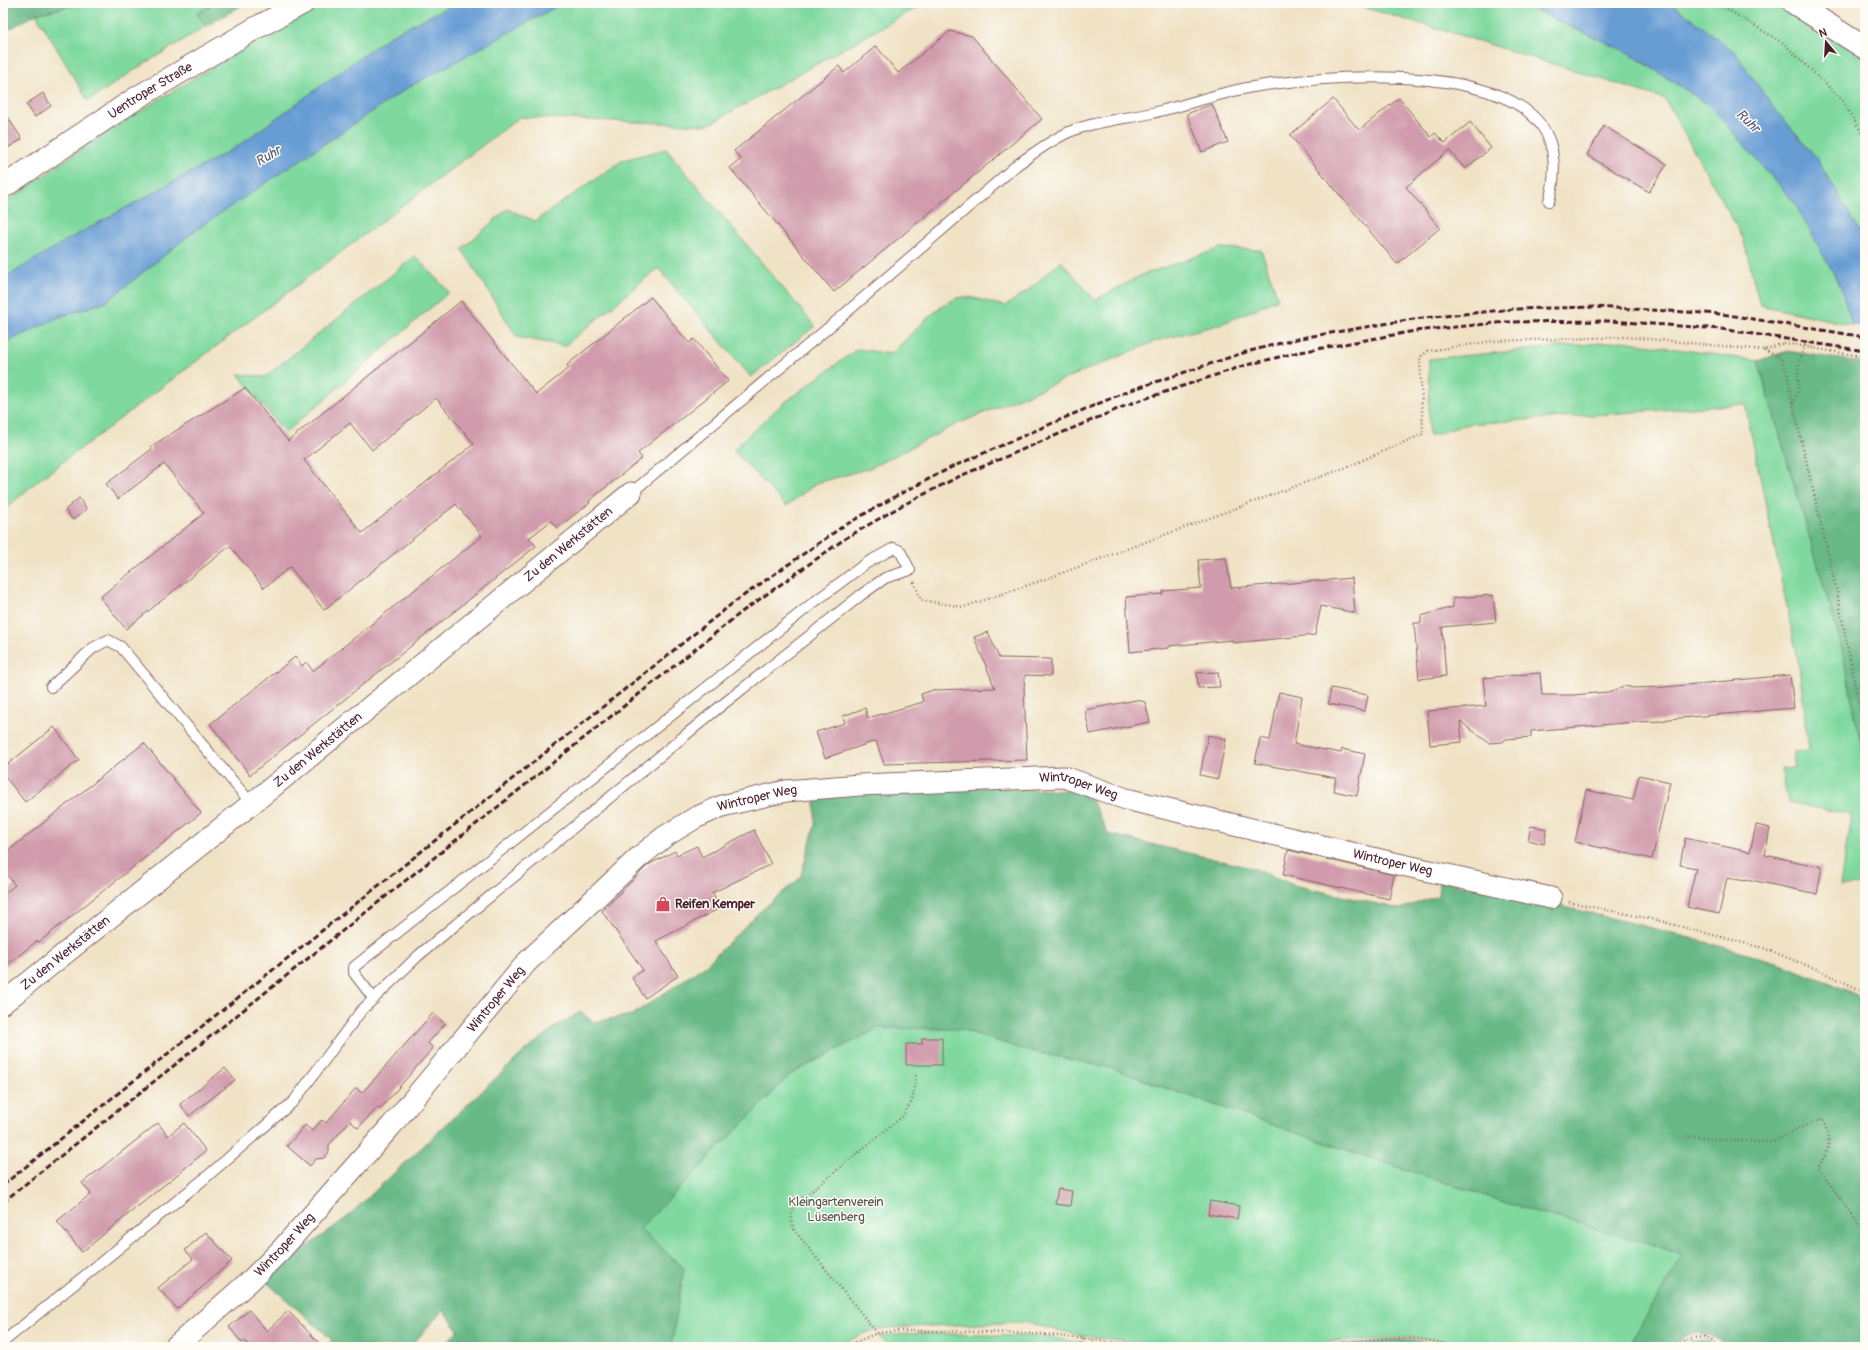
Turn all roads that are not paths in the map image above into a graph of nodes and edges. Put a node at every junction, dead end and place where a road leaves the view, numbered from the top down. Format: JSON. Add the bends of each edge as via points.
{"nodes":[{"id":1,"x":304,"y":3,"type":"edge"},
{"id":2,"x":1794,"y":3,"type":"edge"},
{"id":3,"x":1865,"y":48,"type":"edge"},
{"id":4,"x":3,"y":187,"type":"edge"},
{"id":5,"x":1549,"y":201,"type":"dead end"},
{"id":6,"x":631,"y":494,"type":"joint"},
{"id":7,"x":51,"y":687,"type":"dead end"},
{"id":8,"x":252,"y":803,"type":"junction"},
{"id":9,"x":1551,"y":898,"type":"road end"},
{"id":10,"x":374,"y":999,"type":"junction"},
{"id":11,"x":3,"y":1003,"type":"edge"},
{"id":12,"x":3,"y":1342,"type":"edge"},
{"id":13,"x":175,"y":1347,"type":"edge"}],
"edges":[{"from":1,"to":4,"type":"main road","name":"Uentroper Straße","via":[[254,29],[138,97]]},
{"from":2,"to":3,"type":"main road"},
{"from":5,"to":6,"type":"lane","via":[[1554,180],[1554,164],[1551,144],[1540,124],[1511,101],[1490,92],[1462,85],[1366,76],[1267,84],[1226,92],[1166,110],[1094,124],[1069,132],[1018,164],[822,334]]},
{"from":6,"to":8,"type":"street","name":"Zu den Werkstätten"},
{"from":7,"to":8,"type":"lane","via":[[93,648],[108,640],[121,647]]},
{"from":8,"to":11,"type":"street","name":"Zu den Werkstätten"},
{"from":9,"to":13,"type":"street","name":"Wintroper Weg","via":[[1126,799],[1064,777],[860,785],[786,791],[722,806],[677,829],[636,859],[528,962],[391,1126],[281,1250]]},
{"from":10,"to":10,"type":"lane","via":[[354,973],[354,967],[813,603],[865,564],[894,548],[900,551],[910,570],[885,578],[723,704],[419,955]]},
{"from":10,"to":12,"type":"lane","via":[[361,1011],[294,1101],[204,1179]]}]}
